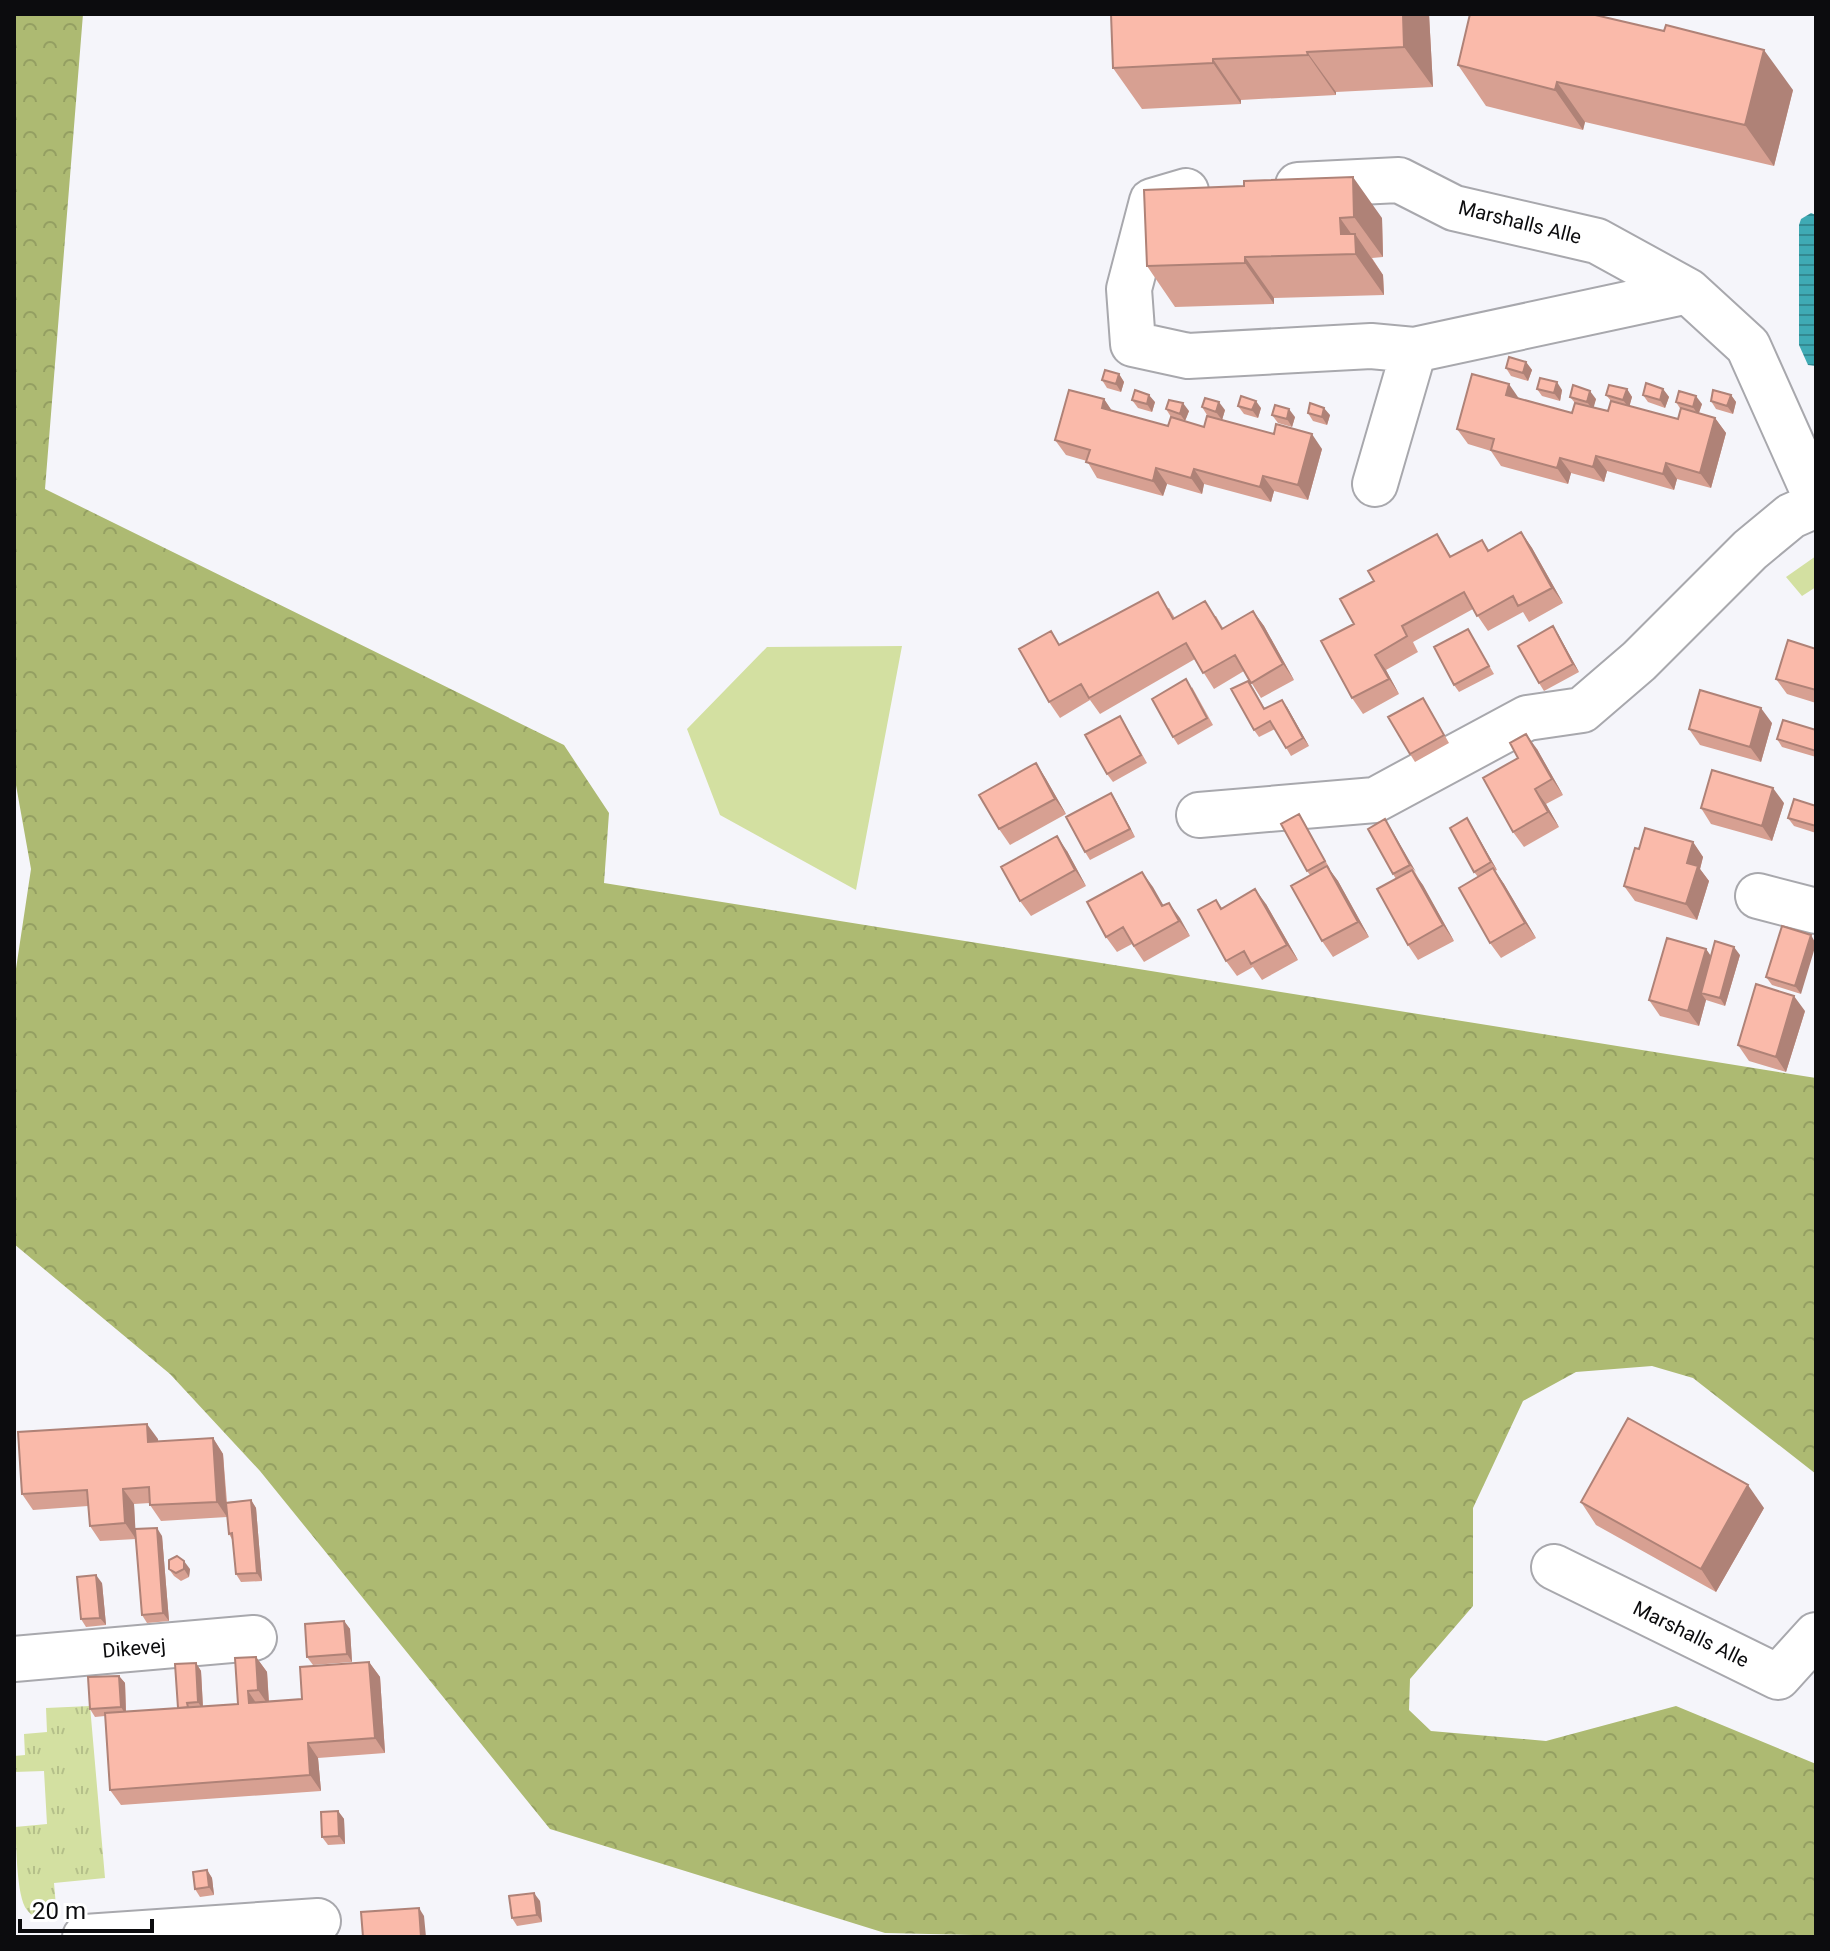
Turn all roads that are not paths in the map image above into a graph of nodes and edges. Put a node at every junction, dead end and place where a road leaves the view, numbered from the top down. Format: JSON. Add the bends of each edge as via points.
{"nodes":[{"id":1,"x":1688,"y":291,"type":"junction"},
{"id":2,"x":1414,"y":350,"type":"junction"},
{"id":3,"x":1375,"y":484,"type":"dead end"},
{"id":4,"x":1816,"y":498,"type":"edge"},
{"id":5,"x":1816,"y":505,"type":"edge"},
{"id":6,"x":1199,"y":815,"type":"dead end"},
{"id":7,"x":1758,"y":896,"type":"dead end"},
{"id":8,"x":1816,"y":911,"type":"edge"},
{"id":9,"x":1554,"y":1567,"type":"dead end"},
{"id":10,"x":1816,"y":1635,"type":"edge"},
{"id":11,"x":254,"y":1638,"type":"dead end"},
{"id":12,"x":14,"y":1659,"type":"edge"},
{"id":13,"x":318,"y":1921,"type":"dead end"},
{"id":14,"x":85,"y":1937,"type":"edge"}],
"edges":[{"from":1,"to":2,"type":"street","name":"Marshalls Alle"},
{"from":1,"to":2,"type":"street","name":"Marshalls Alle","via":[[1597,241],[1454,208],[1399,180],[1179,191],[1152,201],[1129,289],[1133,344],[1188,356],[1371,346]]},
{"from":1,"to":4,"type":"street","name":"Marshalls Alle","via":[[1748,346]]},
{"from":2,"to":3,"type":"street"},
{"from":5,"to":6,"type":"street","via":[[1791,516],[1750,550],[1582,710],[1527,718],[1375,800]]},
{"from":7,"to":8,"type":"street"},
{"from":9,"to":10,"type":"street","name":"Marshalls Alle","via":[[1778,1677]]},
{"from":11,"to":12,"type":"street","name":"Dikevej"},
{"from":13,"to":14,"type":"street"}]}
